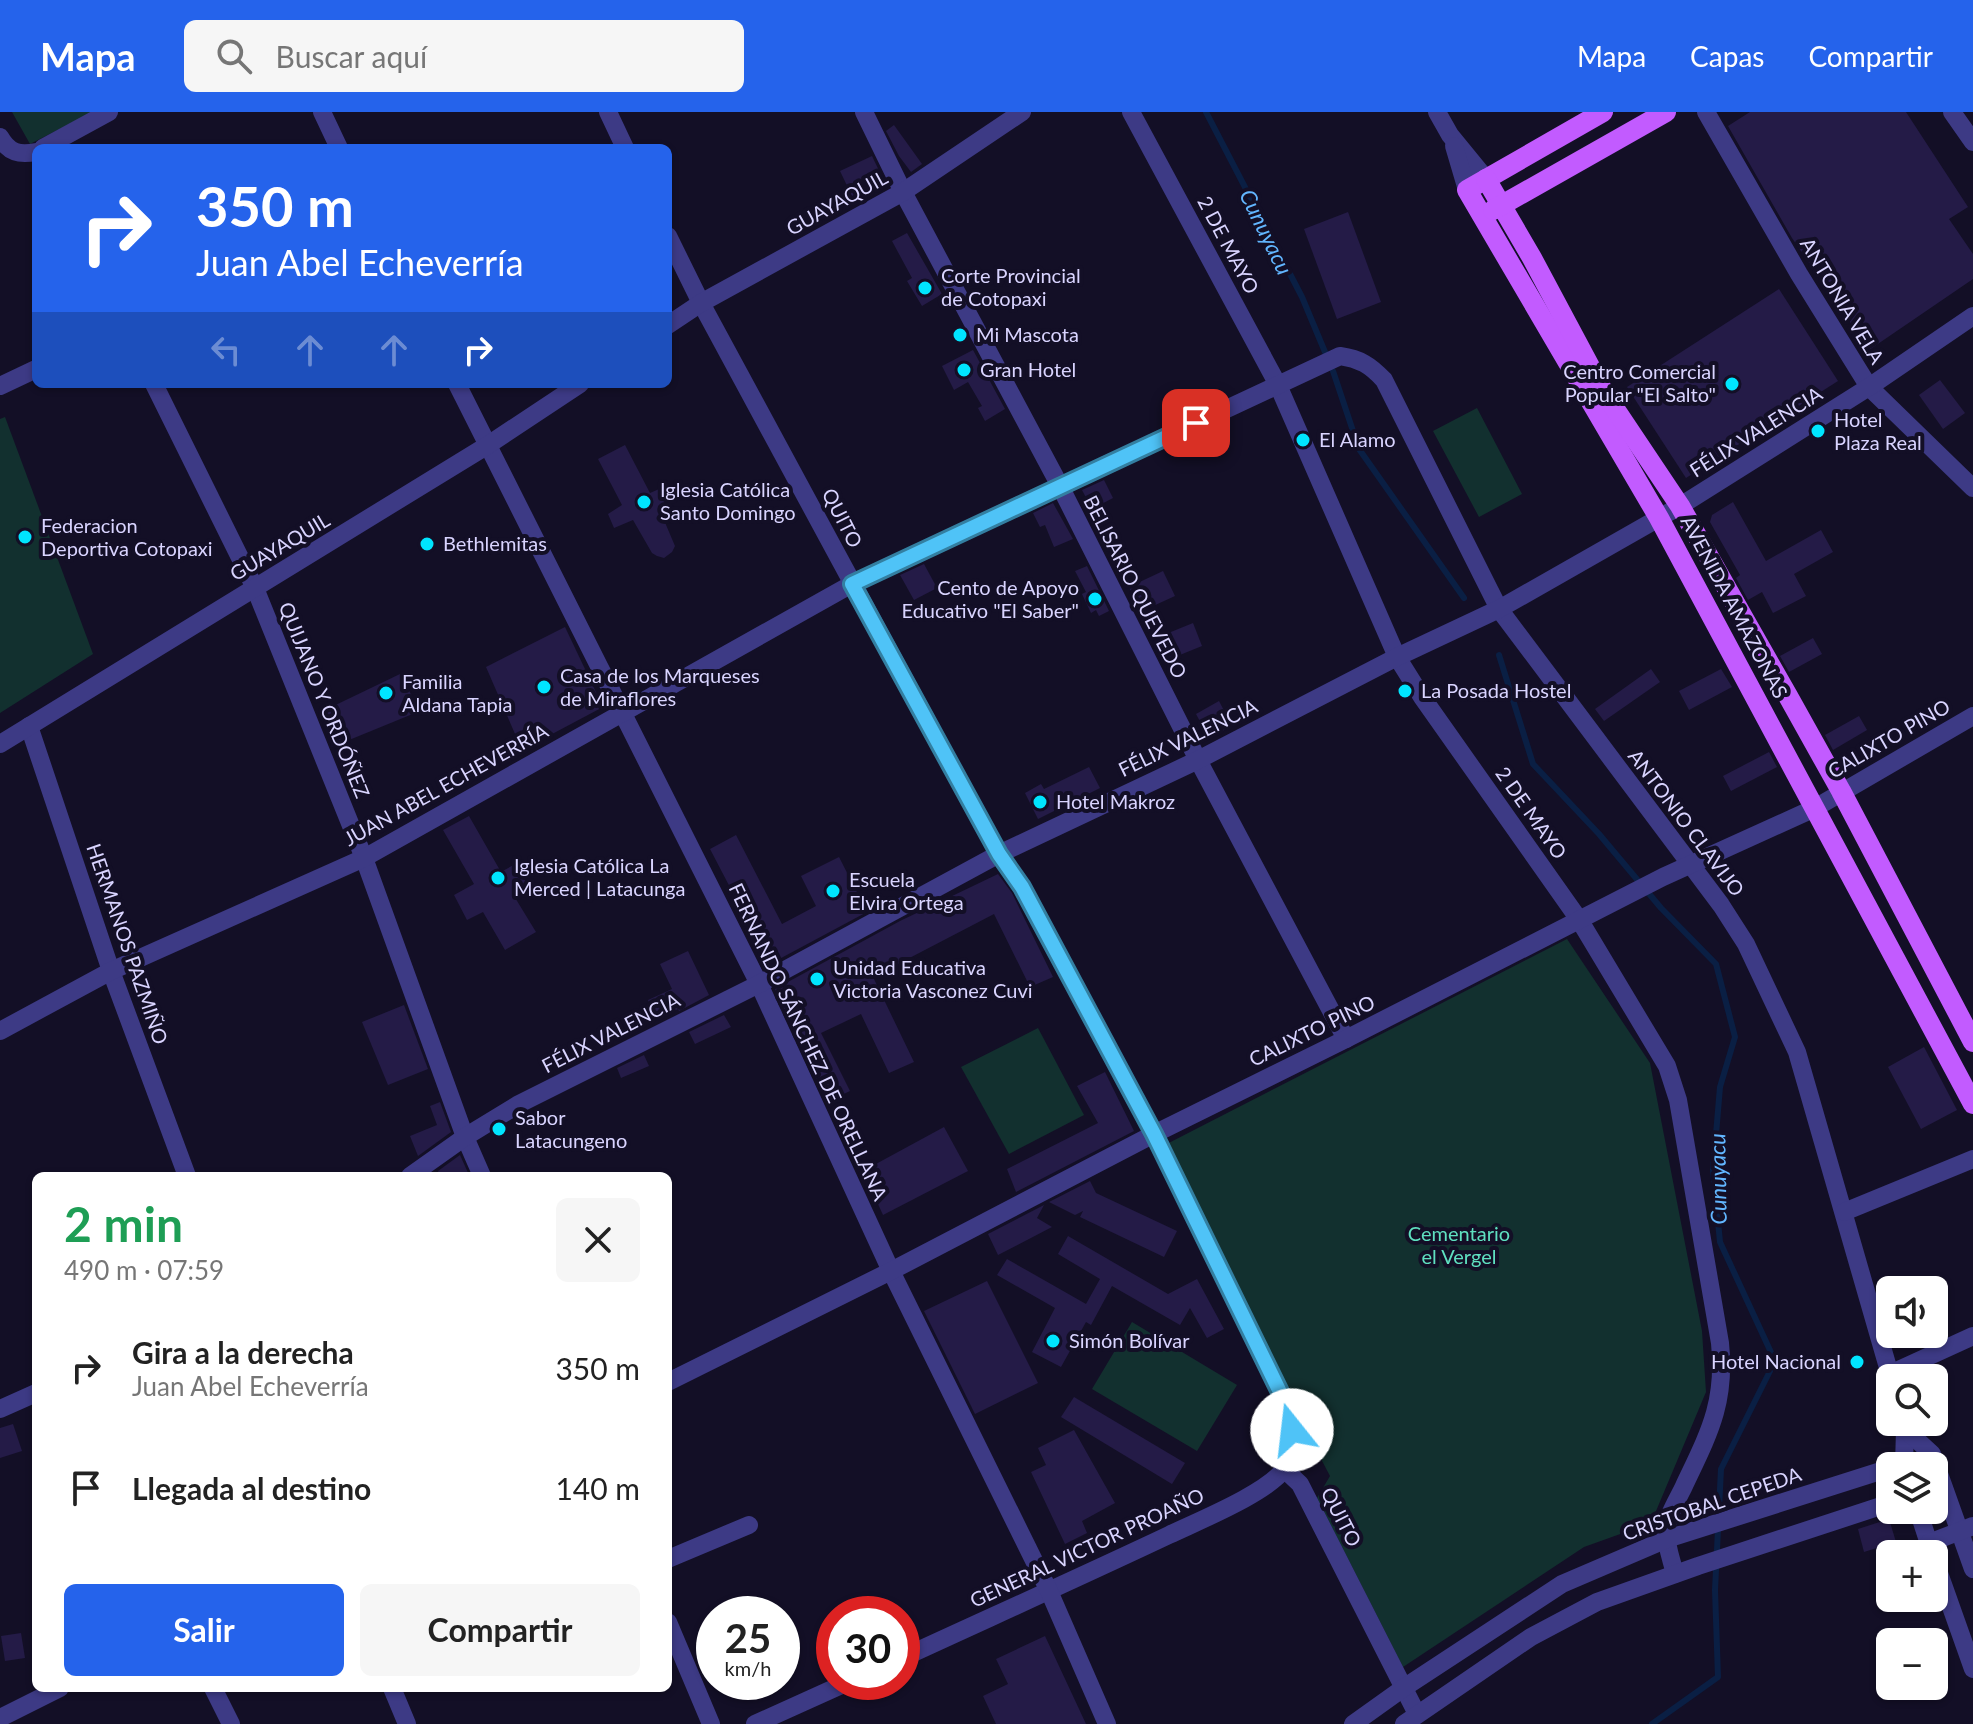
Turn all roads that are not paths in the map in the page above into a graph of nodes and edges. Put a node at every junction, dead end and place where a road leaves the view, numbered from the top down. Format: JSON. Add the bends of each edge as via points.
{"nodes":[{"id":1,"x":109,"y":112,"type":"edge"},
{"id":2,"x":322,"y":112,"type":"edge"},
{"id":3,"x":608,"y":112,"type":"edge"},
{"id":4,"x":864,"y":112,"type":"edge"},
{"id":5,"x":1022,"y":112,"type":"edge"},
{"id":6,"x":1131,"y":112,"type":"edge"},
{"id":7,"x":1437,"y":112,"type":"edge"},
{"id":8,"x":1603,"y":112,"type":"edge"},
{"id":9,"x":1666,"y":112,"type":"edge"},
{"id":10,"x":1706,"y":112,"type":"edge"},
{"id":11,"x":1952,"y":112,"type":"edge"},
{"id":12,"x":1450,"y":135,"type":"junction"},
{"id":13,"x":0,"y":137,"type":"edge"},
{"id":14,"x":1973,"y":142,"type":"edge"},
{"id":15,"x":52,"y":144,"type":"edge"},
{"id":16,"x":337,"y":144,"type":"edge"},
{"id":17,"x":623,"y":144,"type":"edge"},
{"id":18,"x":32,"y":153,"type":"edge"},
{"id":19,"x":1486,"y":179,"type":"junction"},
{"id":20,"x":1467,"y":190,"type":"junction"},
{"id":21,"x":903,"y":192,"type":"junction"},
{"id":22,"x":1502,"y":204,"type":"junction"},
{"id":23,"x":1483,"y":216,"type":"junction"},
{"id":24,"x":672,"y":244,"type":"edge"},
{"id":25,"x":701,"y":303,"type":"junction"},
{"id":26,"x":1973,"y":316,"type":"edge"},
{"id":27,"x":672,"y":322,"type":"edge"},
{"id":28,"x":1340,"y":356,"type":"joint"},
{"id":29,"x":32,"y":371,"type":"edge"},
{"id":30,"x":1278,"y":385,"type":"junction"},
{"id":31,"x":0,"y":386,"type":"edge"},
{"id":32,"x":1869,"y":387,"type":"junction"},
{"id":33,"x":156,"y":388,"type":"edge"},
{"id":34,"x":459,"y":388,"type":"edge"},
{"id":35,"x":574,"y":388,"type":"edge"},
{"id":36,"x":488,"y":445,"type":"junction"},
{"id":37,"x":1060,"y":486,"type":"junction"},
{"id":38,"x":1973,"y":488,"type":"edge"},
{"id":39,"x":1680,"y":506,"type":"junction"},
{"id":40,"x":1659,"y":518,"type":"junction"},
{"id":41,"x":852,"y":584,"type":"junction"},
{"id":42,"x":255,"y":588,"type":"junction"},
{"id":43,"x":1499,"y":609,"type":"junction"},
{"id":44,"x":1397,"y":657,"type":"junction"},
{"id":45,"x":622,"y":712,"type":"junction"},
{"id":46,"x":1973,"y":716,"type":"edge"},
{"id":47,"x":29,"y":726,"type":"junction"},
{"id":48,"x":0,"y":744,"type":"edge"},
{"id":49,"x":1198,"y":760,"type":"junction"},
{"id":50,"x":1841,"y":791,"type":"junction"},
{"id":51,"x":1815,"y":808,"type":"junction"},
{"id":52,"x":999,"y":854,"type":"junction"},
{"id":53,"x":364,"y":858,"type":"junction"},
{"id":54,"x":1690,"y":866,"type":"junction"},
{"id":55,"x":1580,"y":921,"type":"junction"},
{"id":56,"x":111,"y":971,"type":"junction"},
{"id":57,"x":759,"y":984,"type":"junction"},
{"id":58,"x":0,"y":1031,"type":"edge"},
{"id":59,"x":1346,"y":1039,"type":"junction"},
{"id":60,"x":1973,"y":1042,"type":"edge"},
{"id":61,"x":1973,"y":1104,"type":"edge"},
{"id":62,"x":1154,"y":1134,"type":"junction"},
{"id":63,"x":465,"y":1137,"type":"junction"},
{"id":64,"x":1973,"y":1159,"type":"edge"},
{"id":65,"x":186,"y":1172,"type":"edge"},
{"id":66,"x":416,"y":1172,"type":"edge"},
{"id":67,"x":480,"y":1172,"type":"edge"},
{"id":68,"x":1844,"y":1212,"type":"junction"},
{"id":69,"x":891,"y":1271,"type":"junction"},
{"id":70,"x":1973,"y":1336,"type":"edge"},
{"id":71,"x":1887,"y":1364,"type":"edge"},
{"id":72,"x":1915,"y":1364,"type":"edge"},
{"id":73,"x":672,"y":1380,"type":"edge"},
{"id":74,"x":32,"y":1395,"type":"edge"},
{"id":75,"x":0,"y":1409,"type":"edge"},
{"id":76,"x":1915,"y":1436,"type":"edge"},
{"id":77,"x":1930,"y":1452,"type":"edge"},
{"id":78,"x":1284,"y":1469,"type":"junction"},
{"id":79,"x":1876,"y":1473,"type":"edge"},
{"id":80,"x":1948,"y":1501,"type":"edge"},
{"id":81,"x":1876,"y":1508,"type":"edge"},
{"id":82,"x":749,"y":1525,"type":"dead end"},
{"id":83,"x":1966,"y":1529,"type":"edge"},
{"id":84,"x":1667,"y":1539,"type":"junction"},
{"id":85,"x":1948,"y":1541,"type":"edge"},
{"id":86,"x":672,"y":1557,"type":"edge"},
{"id":87,"x":1973,"y":1569,"type":"edge"},
{"id":88,"x":1675,"y":1574,"type":"junction"},
{"id":89,"x":1049,"y":1591,"type":"junction"},
{"id":90,"x":1948,"y":1598,"type":"edge"},
{"id":91,"x":672,"y":1631,"type":"edge"},
{"id":92,"x":920,"y":1650,"type":"edge"},
{"id":93,"x":1973,"y":1669,"type":"edge"},
{"id":94,"x":1402,"y":1689,"type":"junction"},
{"id":95,"x":52,"y":1692,"type":"edge"},
{"id":96,"x":215,"y":1692,"type":"edge"},
{"id":97,"x":394,"y":1692,"type":"edge"},
{"id":98,"x":816,"y":1696,"type":"edge"},
{"id":99,"x":0,"y":1711,"type":"edge"},
{"id":100,"x":0,"y":1717,"type":"edge"},
{"id":101,"x":1410,"y":1719,"type":"edge"},
{"id":102,"x":4,"y":1724,"type":"edge"},
{"id":103,"x":231,"y":1724,"type":"edge"},
{"id":104,"x":407,"y":1724,"type":"edge"},
{"id":105,"x":711,"y":1724,"type":"edge"},
{"id":106,"x":755,"y":1724,"type":"edge"},
{"id":107,"x":1107,"y":1724,"type":"edge"},
{"id":108,"x":1353,"y":1724,"type":"edge"}],
"edges":[{"from":1,"to":15,"type":"street"},
{"from":2,"to":16,"type":"street"},
{"from":3,"to":17,"type":"street"},
{"from":4,"to":21,"type":"street","name":"BELISARIO QUEVEDO"},
{"from":5,"to":21,"type":"street","name":"GUAYAQUIL"},
{"from":6,"to":30,"type":"street","name":"2 DE MAYO"},
{"from":7,"to":12,"type":"street","name":"AVENIDA AMAZONAS"},
{"from":8,"to":19,"type":"main road"},
{"from":9,"to":22,"type":"main road"},
{"from":10,"to":32,"type":"street","name":"ANTONIA VELA"},
{"from":11,"to":14,"type":"street"},
{"from":12,"to":19,"type":"street","name":"AVENIDA AMAZONAS"},
{"from":12,"to":20,"type":"street","name":"AVENIDA AMAZONAS"},
{"from":13,"to":18,"type":"street","via":[[18,154]]},
{"from":19,"to":20,"type":"main road"},
{"from":19,"to":22,"type":"main road","name":"AVENIDA AMAZONAS"},
{"from":20,"to":23,"type":"main road","name":"AVENIDA AMAZONAS"},
{"from":21,"to":25,"type":"street","name":"GUAYAQUIL"},
{"from":21,"to":37,"type":"street","name":"BELISARIO QUEVEDO"},
{"from":22,"to":23,"type":"main road"},
{"from":22,"to":39,"type":"main road","name":"AVENIDA AMAZONAS","via":[[1603,391]]},
{"from":23,"to":40,"type":"main road","name":"AVENIDA AMAZONAS"},
{"from":24,"to":25,"type":"street","name":"QUITO"},
{"from":25,"to":27,"type":"street","name":"GUAYAQUIL"},
{"from":25,"to":41,"type":"street","name":"QUITO"},
{"from":26,"to":32,"type":"street","name":"FÉLIX VALENCIA"},
{"from":28,"to":30,"type":"street","name":"JUAN ABEL ECHEVERRÍA"},
{"from":28,"to":43,"type":"street","name":"ANTONIO CLAVIJO","via":[[1373,367],[1384,380]]},
{"from":29,"to":31,"type":"street"},
{"from":30,"to":37,"type":"street","name":"JUAN ABEL ECHEVERRÍA"},
{"from":30,"to":44,"type":"street","name":"2 DE MAYO"},
{"from":32,"to":38,"type":"street","name":"ANTONIA VELA"},
{"from":32,"to":39,"type":"street","name":"FÉLIX VALENCIA"},
{"from":33,"to":42,"type":"street","name":"QUIJANO Y ORDÓÑEZ"},
{"from":34,"to":36,"type":"street","name":"FERNANDO SÁNCHEZ DE ORELLANA"},
{"from":35,"to":36,"type":"street","name":"GUAYAQUIL"},
{"from":36,"to":42,"type":"street","name":"GUAYAQUIL"},
{"from":36,"to":45,"type":"street","name":"FERNANDO SÁNCHEZ DE ORELLANA"},
{"from":37,"to":41,"type":"street","name":"JUAN ABEL ECHEVERRÍA"},
{"from":37,"to":49,"type":"street","name":"BELISARIO QUEVEDO"},
{"from":39,"to":40,"type":"street","name":"FÉLIX VALENCIA"},
{"from":39,"to":50,"type":"main road","name":"AVENIDA AMAZONAS"},
{"from":40,"to":43,"type":"street","name":"FÉLIX VALENCIA"},
{"from":40,"to":51,"type":"main road","name":"AVENIDA AMAZONAS"},
{"from":41,"to":45,"type":"street","name":"JUAN ABEL ECHEVERRÍA"},
{"from":41,"to":52,"type":"street","name":"QUITO"},
{"from":42,"to":47,"type":"street","name":"GUAYAQUIL"},
{"from":42,"to":53,"type":"street","name":"QUIJANO Y ORDÓÑEZ"},
{"from":43,"to":44,"type":"street","name":"FÉLIX VALENCIA"},
{"from":43,"to":54,"type":"street","name":"ANTONIO CLAVIJO"},
{"from":44,"to":49,"type":"street","name":"FÉLIX VALENCIA"},
{"from":44,"to":55,"type":"street","name":"2 DE MAYO"},
{"from":45,"to":53,"type":"street","name":"JUAN ABEL ECHEVERRÍA"},
{"from":45,"to":57,"type":"street","name":"FERNANDO SÁNCHEZ DE ORELLANA"},
{"from":46,"to":50,"type":"street","name":"CALIXTO PINO"},
{"from":47,"to":48,"type":"street","name":"GUAYAQUIL"},
{"from":47,"to":56,"type":"street","name":"HERMANOS PAZMIÑO"},
{"from":49,"to":52,"type":"street","name":"FÉLIX VALENCIA"},
{"from":49,"to":59,"type":"street","name":"BELISARIO QUEVEDO"},
{"from":50,"to":51,"type":"street","name":"CALIXTO PINO"},
{"from":50,"to":60,"type":"main road","name":"AVENIDA AMAZONAS"},
{"from":51,"to":54,"type":"street","name":"CALIXTO PINO"},
{"from":51,"to":61,"type":"main road","name":"AVENIDA AMAZONAS"},
{"from":52,"to":57,"type":"street","name":"FÉLIX VALENCIA"},
{"from":52,"to":62,"type":"street","name":"QUITO","via":[[1022,887]]},
{"from":53,"to":56,"type":"street","name":"JUAN ABEL ECHEVERRÍA"},
{"from":53,"to":63,"type":"street","name":"QUIJANO Y ORDÓÑEZ"},
{"from":54,"to":55,"type":"street","name":"CALIXTO PINO"},
{"from":54,"to":68,"type":"street","name":"ANTONIO CLAVIJO","via":[[1746,944],[1797,1052]]},
{"from":55,"to":59,"type":"street","name":"CALIXTO PINO"},
{"from":55,"to":84,"type":"street","name":"2 DE MAYO","via":[[1667,1066],[1678,1100],[1720,1343],[1716,1410],[1668,1522]]},
{"from":56,"to":58,"type":"street","name":"JUAN ABEL ECHEVERRÍA"},
{"from":56,"to":65,"type":"street","name":"HERMANOS PAZMIÑO"},
{"from":57,"to":63,"type":"street","name":"FÉLIX VALENCIA","via":[[519,1104]]},
{"from":57,"to":69,"type":"street","name":"FERNANDO SÁNCHEZ DE ORELLANA"},
{"from":59,"to":62,"type":"street","name":"CALIXTO PINO"},
{"from":62,"to":69,"type":"street","name":"CALIXTO PINO"},
{"from":62,"to":78,"type":"street","name":"QUITO","via":[[1289,1414],[1291,1446]]},
{"from":63,"to":66,"type":"street","name":"FÉLIX VALENCIA"},
{"from":63,"to":67,"type":"street","name":"QUIJANO Y ORDÓÑEZ"},
{"from":64,"to":68,"type":"street"},
{"from":68,"to":71,"type":"street","name":"ANTONIO CLAVIJO"},
{"from":69,"to":73,"type":"street","name":"CALIXTO PINO"},
{"from":69,"to":89,"type":"street","name":"FERNANDO SÁNCHEZ DE ORELLANA"},
{"from":70,"to":72,"type":"street"},
{"from":74,"to":75,"type":"street"},
{"from":76,"to":77,"type":"street"},
{"from":78,"to":89,"type":"street","name":"GENERAL VICTOR PROAÑO","via":[[1234,1504]]},
{"from":78,"to":94,"type":"street","name":"QUITO","via":[[1300,1484]]},
{"from":79,"to":84,"type":"street","name":"CRISTOBAL CEPEDA"},
{"from":80,"to":83,"type":"street"},
{"from":81,"to":88,"type":"street"},
{"from":82,"to":86,"type":"street"},
{"from":83,"to":85,"type":"street"},
{"from":83,"to":87,"type":"street"},
{"from":84,"to":88,"type":"street","name":"2 DE MAYO"},
{"from":84,"to":94,"type":"street","name":"CRISTOBAL CEPEDA","via":[[1562,1584]]},
{"from":88,"to":101,"type":"street","via":[[1597,1602],[1531,1637]]},
{"from":89,"to":92,"type":"street","name":"GENERAL VICTOR PROAÑO"},
{"from":89,"to":107,"type":"street","name":"FERNANDO SÁNCHEZ DE ORELLANA"},
{"from":90,"to":93,"type":"street"},
{"from":91,"to":105,"type":"street"},
{"from":94,"to":101,"type":"street","name":"QUITO"},
{"from":94,"to":108,"type":"street","name":"CRISTOBAL CEPEDA"},
{"from":95,"to":100,"type":"street"},
{"from":96,"to":103,"type":"street"},
{"from":97,"to":104,"type":"street"},
{"from":98,"to":106,"type":"street"},
{"from":99,"to":100,"type":"street"},
{"from":100,"to":102,"type":"street"}]}
